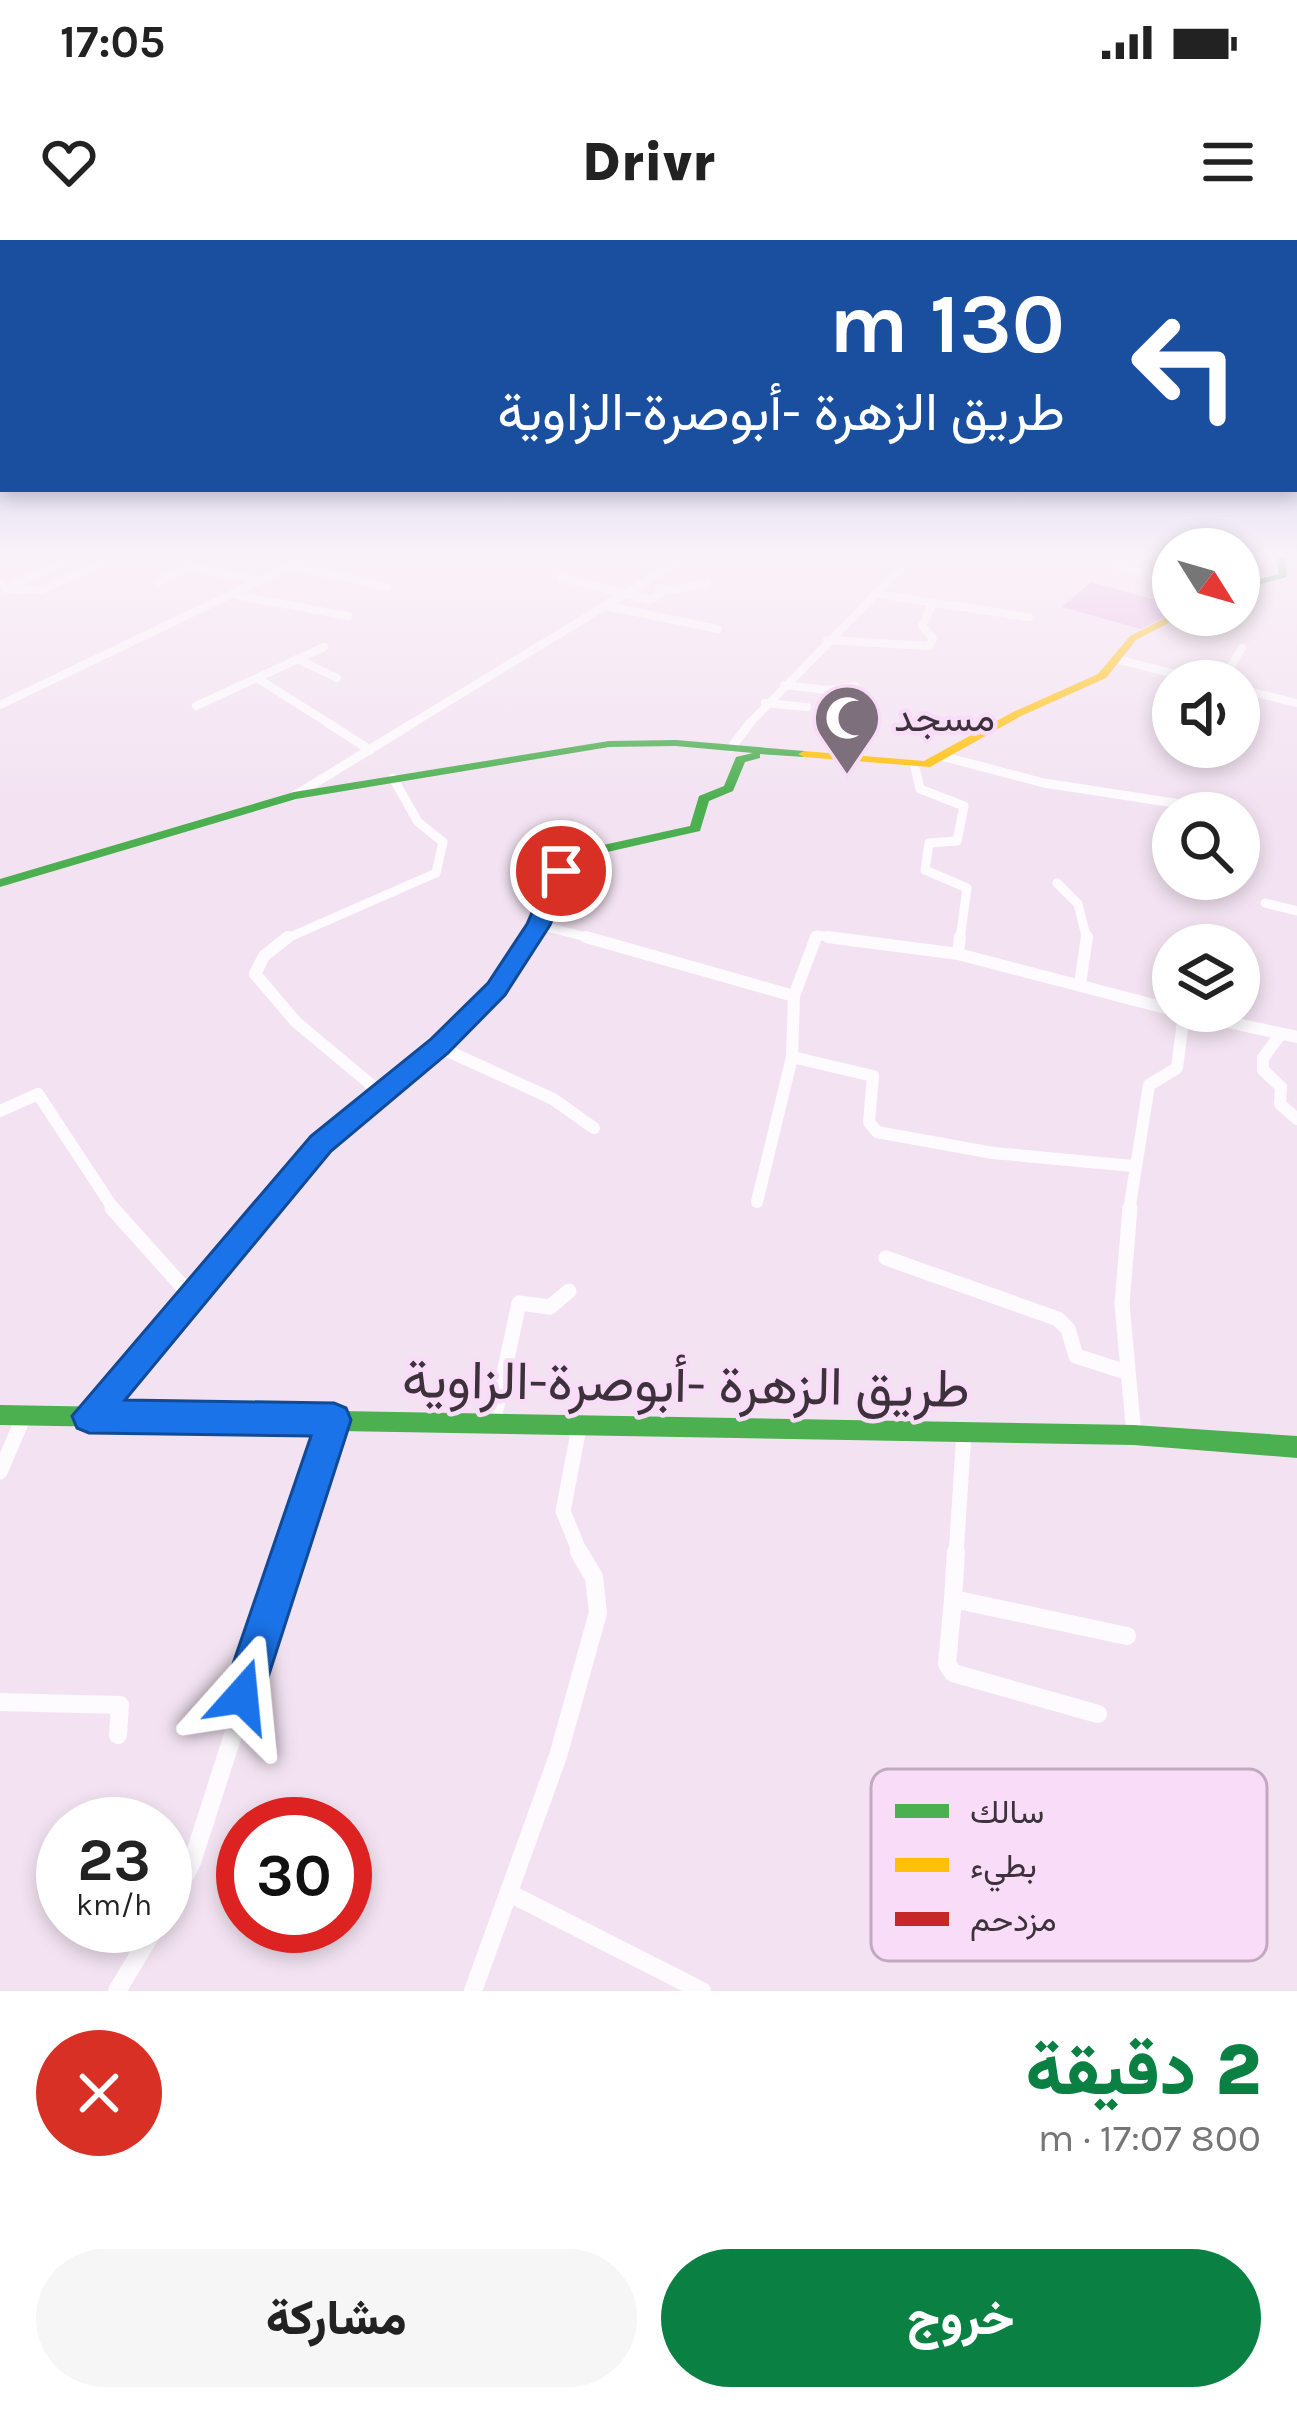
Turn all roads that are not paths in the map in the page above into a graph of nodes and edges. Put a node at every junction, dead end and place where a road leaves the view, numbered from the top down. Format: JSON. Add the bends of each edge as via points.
{"nodes":[{"id":1,"x":141,"y":639,"type":"edge"},
{"id":2,"x":551,"y":639,"type":"edge"},
{"id":3,"x":933,"y":639,"type":"edge"},
{"id":4,"x":1132,"y":639,"type":"edge"},
{"id":5,"x":827,"y":640,"type":"joint"},
{"id":6,"x":324,"y":647,"type":"dead end"},
{"id":7,"x":1242,"y":648,"type":"dead end"},
{"id":8,"x":298,"y":659,"type":"junction"},
{"id":9,"x":1116,"y":659,"type":"junction"},
{"id":10,"x":1235,"y":660,"type":"edge"},
{"id":11,"x":1152,"y":668,"type":"edge"},
{"id":12,"x":257,"y":678,"type":"junction"},
{"id":13,"x":338,"y":678,"type":"dead end"},
{"id":14,"x":784,"y":685,"type":"junction"},
{"id":15,"x":855,"y":686,"type":"dead end"},
{"id":16,"x":1260,"y":694,"type":"edge"},
{"id":17,"x":764,"y":704,"type":"junction"},
{"id":18,"x":1297,"y":704,"type":"edge"},
{"id":19,"x":0,"y":705,"type":"edge"},
{"id":20,"x":196,"y":706,"type":"dead end"},
{"id":21,"x":807,"y":707,"type":"dead end"},
{"id":22,"x":730,"y":748,"type":"junction"},
{"id":23,"x":370,"y":750,"type":"junction"},
{"id":24,"x":792,"y":755,"type":"junction"},
{"id":25,"x":945,"y":757,"type":"junction"},
{"id":26,"x":915,"y":767,"type":"junction"},
{"id":27,"x":393,"y":778,"type":"junction"},
{"id":28,"x":294,"y":796,"type":"junction"},
{"id":29,"x":1152,"y":800,"type":"edge"},
{"id":30,"x":0,"y":884,"type":"edge"},
{"id":31,"x":1057,"y":884,"type":"dead end"},
{"id":32,"x":1265,"y":903,"type":"dead end"},
{"id":33,"x":1297,"y":911,"type":"edge"},
{"id":34,"x":538,"y":925,"type":"junction"},
{"id":35,"x":958,"y":954,"type":"junction"},
{"id":36,"x":1080,"y":983,"type":"junction"},
{"id":37,"x":794,"y":996,"type":"junction"},
{"id":38,"x":1152,"y":1004,"type":"edge"},
{"id":39,"x":1260,"y":1030,"type":"edge"},
{"id":40,"x":1178,"y":1032,"type":"edge"},
{"id":41,"x":1280,"y":1035,"type":"junction"},
{"id":42,"x":1297,"y":1037,"type":"edge"},
{"id":43,"x":439,"y":1047,"type":"junction"},
{"id":44,"x":792,"y":1057,"type":"junction"},
{"id":45,"x":381,"y":1093,"type":"junction"},
{"id":46,"x":0,"y":1111,"type":"edge"},
{"id":47,"x":1297,"y":1119,"type":"edge"},
{"id":48,"x":594,"y":1128,"type":"dead end"},
{"id":49,"x":1133,"y":1166,"type":"junction"},
{"id":50,"x":757,"y":1202,"type":"dead end"},
{"id":51,"x":886,"y":1258,"type":"dead end"},
{"id":52,"x":569,"y":1291,"type":"dead end"},
{"id":53,"x":191,"y":1296,"type":"junction"},
{"id":54,"x":1126,"y":1372,"type":"junction"},
{"id":55,"x":0,"y":1415,"type":"edge"},
{"id":56,"x":24,"y":1416,"type":"junction"},
{"id":57,"x":89,"y":1416,"type":"junction"},
{"id":58,"x":334,"y":1420,"type":"junction"},
{"id":59,"x":494,"y":1420,"type":"junction"},
{"id":60,"x":580,"y":1423,"type":"junction"},
{"id":61,"x":964,"y":1432,"type":"junction"},
{"id":62,"x":1134,"y":1435,"type":"junction"},
{"id":63,"x":1297,"y":1447,"type":"edge"},
{"id":64,"x":0,"y":1472,"type":"edge"},
{"id":65,"x":953,"y":1599,"type":"junction"},
{"id":66,"x":1127,"y":1636,"type":"dead end"},
{"id":67,"x":0,"y":1702,"type":"edge"},
{"id":68,"x":1098,"y":1714,"type":"dead end"},
{"id":69,"x":118,"y":1735,"type":"dead end"},
{"id":70,"x":192,"y":1862,"type":"edge"},
{"id":71,"x":511,"y":1894,"type":"junction"},
{"id":72,"x":140,"y":1953,"type":"edge"},
{"id":73,"x":117,"y":1991,"type":"edge"},
{"id":74,"x":473,"y":1991,"type":"edge"},
{"id":75,"x":702,"y":1991,"type":"edge"}],
"edges":[{"from":1,"to":19,"type":"street"},
{"from":2,"to":23,"type":"street"},
{"from":3,"to":5,"type":"street","via":[[929,646]]},
{"from":4,"to":9,"type":"main road"},
{"from":5,"to":14,"type":"street"},
{"from":6,"to":8,"type":"street"},
{"from":7,"to":10,"type":"street"},
{"from":8,"to":12,"type":"street"},
{"from":8,"to":13,"type":"street"},
{"from":9,"to":11,"type":"street"},
{"from":9,"to":25,"type":"main road","via":[[1102,676]]},
{"from":12,"to":20,"type":"street"},
{"from":12,"to":23,"type":"street"},
{"from":14,"to":15,"type":"street"},
{"from":14,"to":17,"type":"street"},
{"from":16,"to":18,"type":"street"},
{"from":17,"to":21,"type":"street"},
{"from":17,"to":22,"type":"street"},
{"from":22,"to":24,"type":"main road"},
{"from":22,"to":27,"type":"main road","via":[[609,744]]},
{"from":23,"to":28,"type":"street"},
{"from":24,"to":26,"type":"main road"},
{"from":24,"to":34,"type":"main road","via":[[740,759],[729,788],[703,799],[697,828],[573,852]]},
{"from":25,"to":26,"type":"main road"},
{"from":25,"to":29,"type":"street"},
{"from":26,"to":35,"type":"street","via":[[920,789],[964,806],[957,841],[929,843],[925,870],[967,888]]},
{"from":27,"to":28,"type":"main road"},
{"from":27,"to":45,"type":"street","via":[[418,822],[443,842],[436,874],[321,921],[262,958],[255,974],[296,1022]]},
{"from":28,"to":30,"type":"main road"},
{"from":31,"to":36,"type":"street","via":[[1090,931]]},
{"from":32,"to":33,"type":"street"},
{"from":34,"to":37,"type":"street"},
{"from":34,"to":43,"type":"main road","via":[[497,989]]},
{"from":35,"to":36,"type":"street"},
{"from":35,"to":37,"type":"street","via":[[822,934]]},
{"from":36,"to":38,"type":"street"},
{"from":37,"to":44,"type":"street"},
{"from":39,"to":41,"type":"street"},
{"from":40,"to":49,"type":"street","via":[[1178,1069],[1151,1081],[1142,1101]]},
{"from":41,"to":42,"type":"street"},
{"from":41,"to":47,"type":"street","via":[[1263,1070]]},
{"from":43,"to":45,"type":"main road"},
{"from":43,"to":48,"type":"street","via":[[553,1099]]},
{"from":44,"to":49,"type":"street","via":[[873,1076],[868,1122],[877,1132]]},
{"from":44,"to":50,"type":"street"},
{"from":45,"to":53,"type":"main road","via":[[321,1144]]},
{"from":46,"to":53,"type":"street","via":[[38,1094],[109,1204]]},
{"from":49,"to":54,"type":"street","via":[[1122,1304]]},
{"from":51,"to":54,"type":"street","via":[[1058,1319],[1076,1356]]},
{"from":52,"to":59,"type":"street","via":[[550,1307],[520,1301]]},
{"from":53,"to":57,"type":"main road"},
{"from":54,"to":62,"type":"street"},
{"from":55,"to":56,"type":"main road","name":"طريق الزهرة -أبوصرة-الزاوية"},
{"from":56,"to":57,"type":"main road","name":"طريق الزهرة -أبوصرة-الزاوية"},
{"from":56,"to":64,"type":"street"},
{"from":57,"to":58,"type":"main road","name":"طريق الزهرة -أبوصرة-الزاوية"},
{"from":58,"to":59,"type":"main road","name":"طريق الزهرة -أبوصرة-الزاوية"},
{"from":58,"to":70,"type":"street"},
{"from":59,"to":60,"type":"main road","name":"طريق الزهرة -أبوصرة-الزاوية"},
{"from":60,"to":61,"type":"main road","name":"طريق الزهرة -أبوصرة-الزاوية"},
{"from":60,"to":71,"type":"street","via":[[563,1511],[594,1576],[598,1613]]},
{"from":61,"to":62,"type":"main road","name":"طريق الزهرة -أبوصرة-الزاوية"},
{"from":61,"to":65,"type":"street"},
{"from":62,"to":63,"type":"main road","name":"طريق الزهرة -أبوصرة-الزاوية"},
{"from":65,"to":66,"type":"street"},
{"from":65,"to":68,"type":"street","via":[[952,1673]]},
{"from":67,"to":69,"type":"street","via":[[122,1705]]},
{"from":71,"to":74,"type":"street"},
{"from":71,"to":75,"type":"street"},
{"from":72,"to":73,"type":"street"}]}
